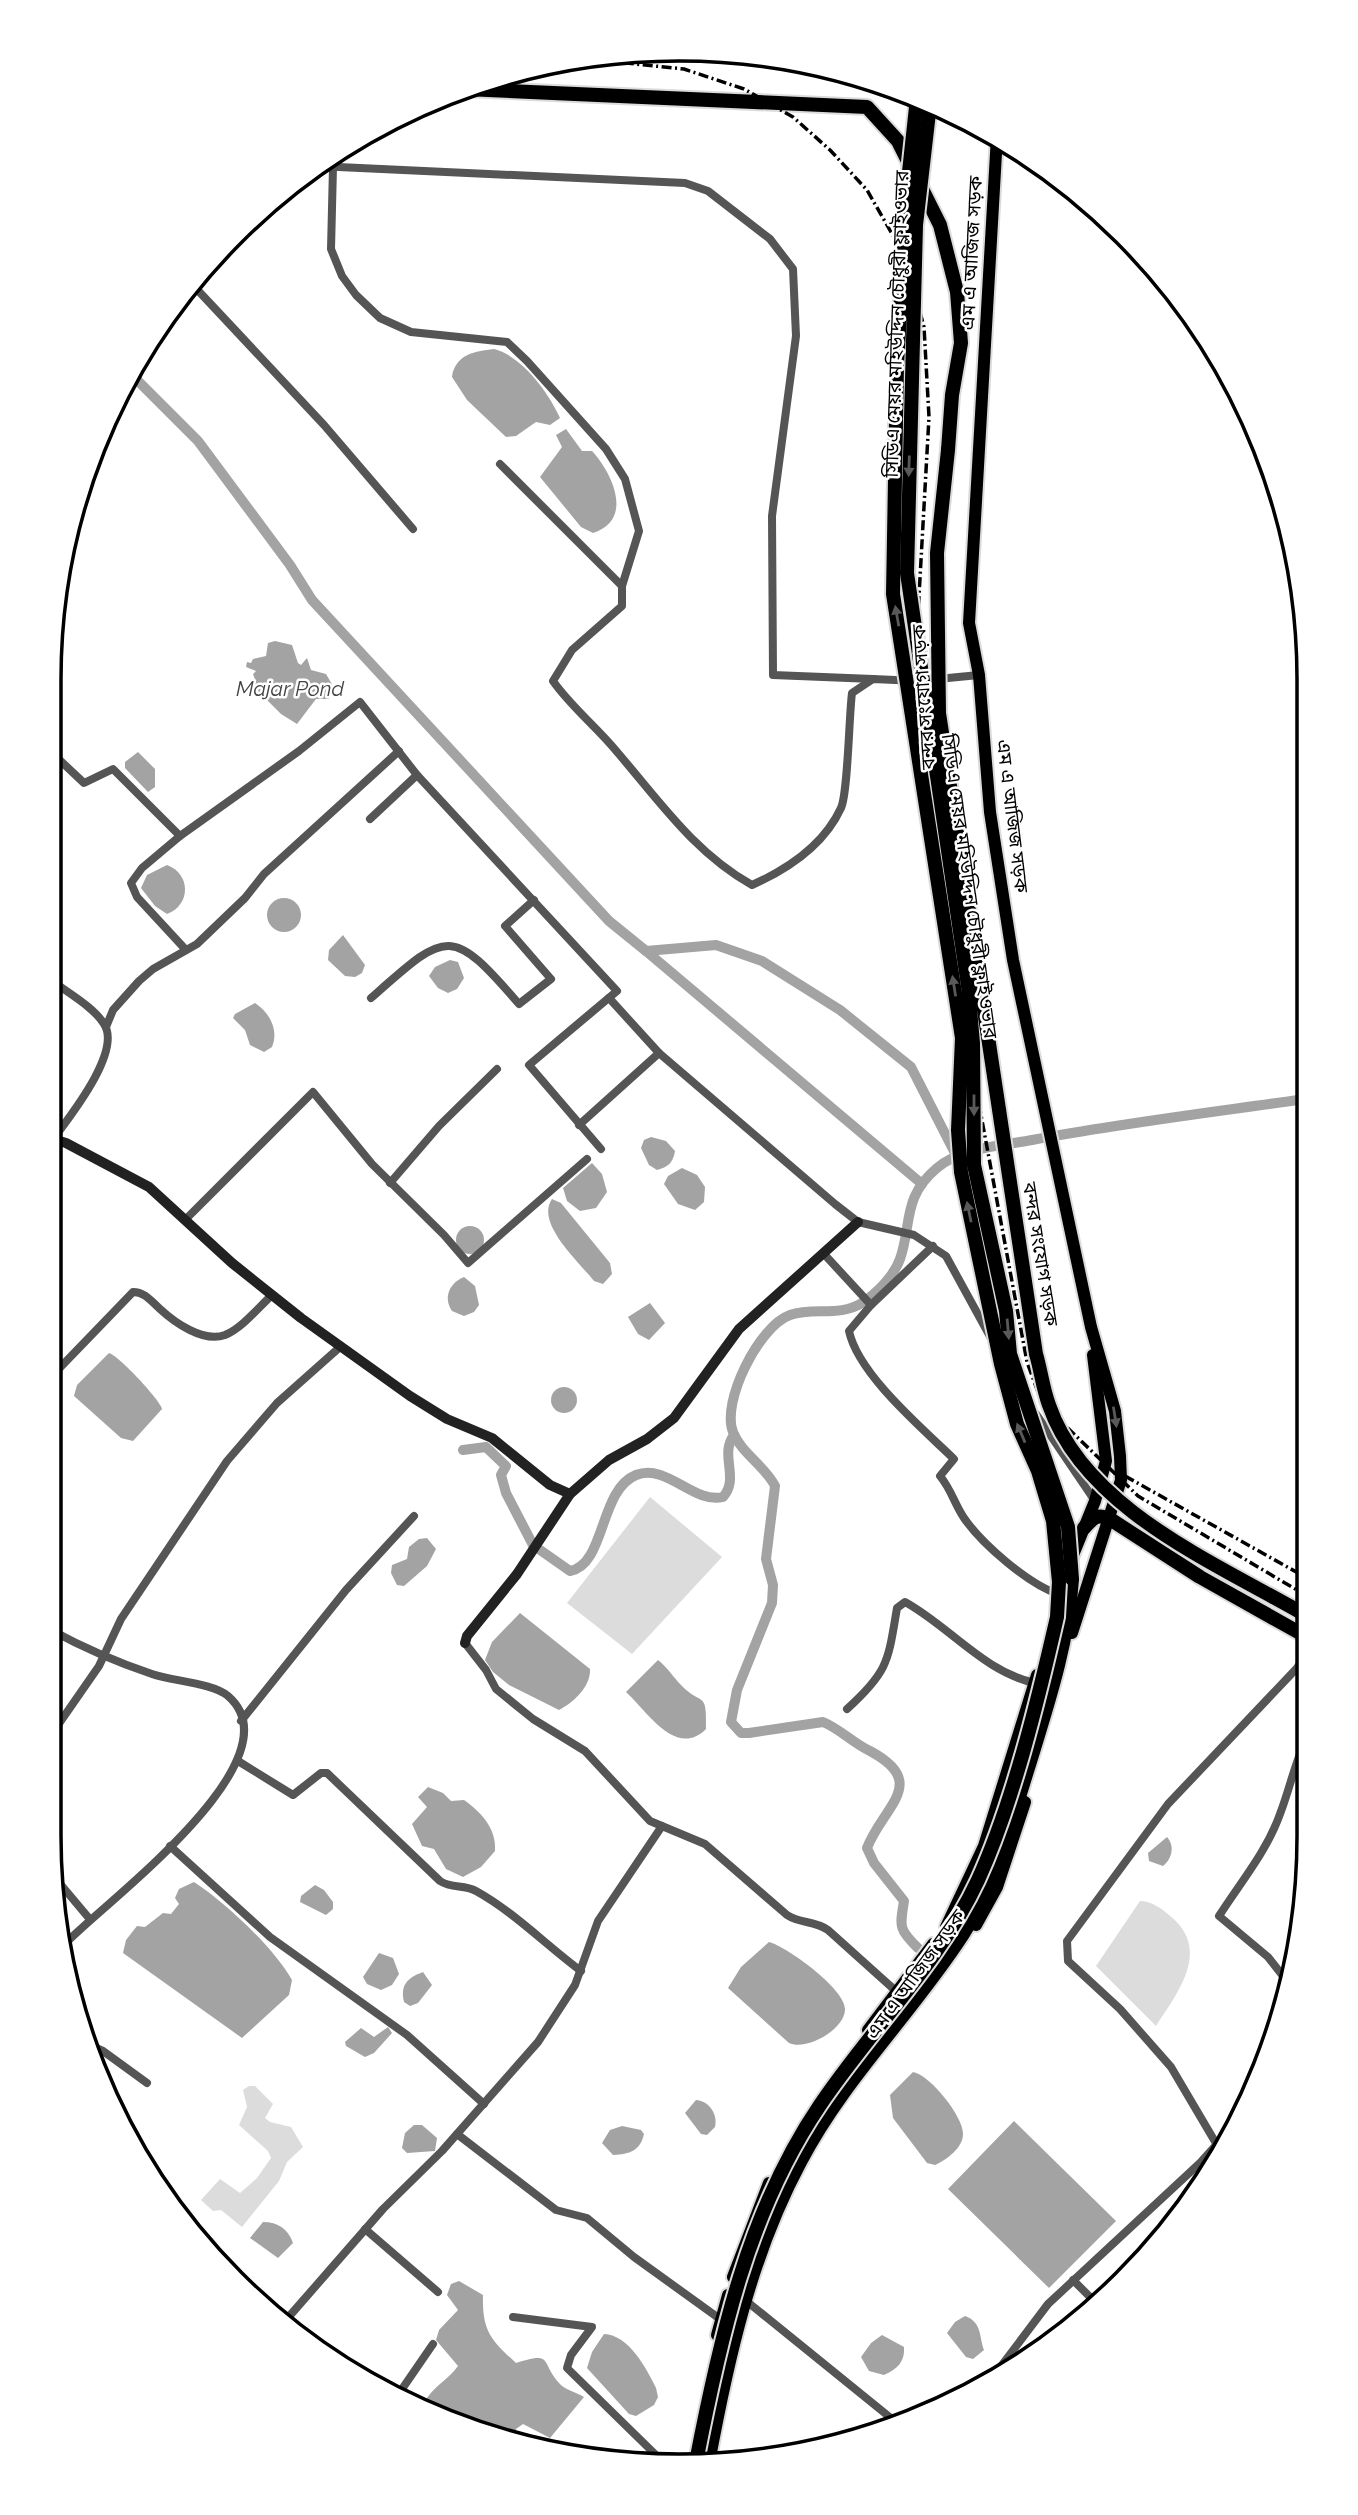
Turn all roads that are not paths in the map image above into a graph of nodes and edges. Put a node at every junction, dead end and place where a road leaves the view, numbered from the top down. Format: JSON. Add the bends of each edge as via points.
{"nodes":[{"id":1,"x":492,"y":90,"type":"edge"},
{"id":2,"x":916,"y":108,"type":"edge"},
{"id":3,"x":929,"y":114,"type":"edge"},
{"id":4,"x":996,"y":149,"type":"edge"},
{"id":5,"x":333,"y":167,"type":"joint"},
{"id":6,"x":199,"y":291,"type":"edge"},
{"id":7,"x":500,"y":464,"type":"dead end"},
{"id":8,"x":413,"y":529,"type":"dead end"},
{"id":9,"x":622,"y":586,"type":"junction"},
{"id":10,"x":979,"y":675,"type":"junction"},
{"id":11,"x":873,"y":679,"type":"junction"},
{"id":12,"x":399,"y":751,"type":"junction"},
{"id":13,"x":61,"y":761,"type":"edge"},
{"id":14,"x":417,"y":775,"type":"junction"},
{"id":15,"x":370,"y":819,"type":"dead end"},
{"id":16,"x":180,"y":836,"type":"junction"},
{"id":17,"x":534,"y":900,"type":"junction"},
{"id":18,"x":186,"y":950,"type":"junction"},
{"id":19,"x":61,"y":988,"type":"edge"},
{"id":20,"x":371,"y":998,"type":"dead end"},
{"id":21,"x":609,"y":999,"type":"junction"},
{"id":22,"x":106,"y":1027,"type":"junction"},
{"id":23,"x":659,"y":1054,"type":"junction"},
{"id":24,"x":497,"y":1069,"type":"dead end"},
{"id":25,"x":61,"y":1125,"type":"edge"},
{"id":26,"x":579,"y":1125,"type":"junction"},
{"id":27,"x":61,"y":1143,"type":"edge"},
{"id":28,"x":601,"y":1149,"type":"dead end"},
{"id":29,"x":587,"y":1159,"type":"dead end"},
{"id":30,"x":390,"y":1183,"type":"junction"},
{"id":31,"x":186,"y":1219,"type":"junction"},
{"id":32,"x":858,"y":1222,"type":"junction"},
{"id":33,"x":933,"y":1246,"type":"junction"},
{"id":34,"x":824,"y":1254,"type":"junction"},
{"id":35,"x":272,"y":1295,"type":"junction"},
{"id":36,"x":871,"y":1304,"type":"junction"},
{"id":37,"x":1091,"y":1327,"type":"junction"},
{"id":38,"x":340,"y":1346,"type":"junction"},
{"id":39,"x":61,"y":1365,"type":"edge"},
{"id":40,"x":570,"y":1494,"type":"junction"},
{"id":41,"x":1095,"y":1501,"type":"junction"},
{"id":42,"x":414,"y":1516,"type":"dead end"},
{"id":43,"x":1110,"y":1519,"type":"junction"},
{"id":44,"x":1084,"y":1528,"type":"junction"},
{"id":45,"x":1058,"y":1594,"type":"junction"},
{"id":46,"x":1297,"y":1610,"type":"edge"},
{"id":47,"x":1297,"y":1631,"type":"edge"},
{"id":48,"x":61,"y":1635,"type":"edge"},
{"id":49,"x":465,"y":1643,"type":"joint"},
{"id":50,"x":103,"y":1656,"type":"junction"},
{"id":51,"x":1297,"y":1668,"type":"edge"},
{"id":52,"x":1035,"y":1683,"type":"junction"},
{"id":53,"x":848,"y":1709,"type":"dead end"},
{"id":54,"x":61,"y":1720,"type":"edge"},
{"id":55,"x":241,"y":1720,"type":"junction"},
{"id":56,"x":238,"y":1761,"type":"junction"},
{"id":57,"x":1297,"y":1762,"type":"edge"},
{"id":58,"x":662,"y":1826,"type":"junction"},
{"id":59,"x":170,"y":1846,"type":"junction"},
{"id":60,"x":64,"y":1889,"type":"edge"},
{"id":61,"x":88,"y":1917,"type":"dead end"},
{"id":62,"x":70,"y":1939,"type":"edge"},
{"id":63,"x":581,"y":1971,"type":"junction"},
{"id":64,"x":1281,"y":1973,"type":"edge"},
{"id":65,"x":897,"y":1992,"type":"junction"},
{"id":66,"x":100,"y":2050,"type":"edge"},
{"id":67,"x":147,"y":2083,"type":"dead end"},
{"id":68,"x":484,"y":2105,"type":"junction"},
{"id":69,"x":457,"y":2134,"type":"junction"},
{"id":70,"x":1215,"y":2142,"type":"edge"},
{"id":71,"x":1210,"y":2152,"type":"edge"},
{"id":72,"x":365,"y":2229,"type":"junction"},
{"id":73,"x":1073,"y":2280,"type":"junction"},
{"id":74,"x":438,"y":2292,"type":"dead end"},
{"id":75,"x":1090,"y":2297,"type":"edge"},
{"id":76,"x":750,"y":2304,"type":"junction"},
{"id":77,"x":290,"y":2315,"type":"edge"},
{"id":78,"x":513,"y":2317,"type":"dead end"},
{"id":79,"x":720,"y":2319,"type":"junction"},
{"id":80,"x":433,"y":2344,"type":"dead end"},
{"id":81,"x":1006,"y":2360,"type":"edge"},
{"id":82,"x":403,"y":2388,"type":"edge"},
{"id":83,"x":889,"y":2417,"type":"edge"},
{"id":84,"x":710,"y":2452,"type":"edge"},
{"id":85,"x":717,"y":2452,"type":"edge"},
{"id":86,"x":654,"y":2453,"type":"edge"},
{"id":87,"x":693,"y":2453,"type":"edge"},
{"id":88,"x":698,"y":2453,"type":"edge"}],
"edges":[{"from":1,"to":46,"type":"highway","name":"বন্দর সংযোগ সড়ক","bridge":true,"via":[[867,107],[898,141],[940,225],[957,292],[961,343],[937,553],[939,713],[1037,1354],[1049,1406],[1090,1474],[1130,1512]]},
{"from":88,"to":2,"type":"highway","one_way":true,"bridge":true,"via":[[730,2310],[766,2204],[819,2106],[952,1928],[978,1880],[1010,1789],[1057,1617],[1059,1560],[1053,1521],[1017,1424],[1001,1364],[961,1172],[962,1038],[893,594],[897,365]]},
{"from":3,"to":84,"type":"highway","name":"সিডিএ মেয়র মহিউদ্দিন চৌধুরী ফ্লাইওভার","one_way":true,"bridge":true,"via":[[916,225],[907,573],[968,986],[974,1165],[1006,1311],[1010,1354],[1068,1527],[1070,1619],[990,1885],[962,1935],[853,2080],[794,2172],[776,2209],[741,2314]]},
{"from":4,"to":10,"type":"main road","name":"এম এ আজিজ সড়ক","via":[[969,624]]},
{"from":5,"to":9,"type":"street","via":[[331,249],[342,276],[366,304],[380,318],[411,332],[507,342],[606,449],[625,479],[639,531]]},
{"from":5,"to":11,"type":"street","via":[[685,183],[708,191],[770,239],[793,269],[796,336],[772,516],[773,676]]},
{"from":6,"to":8,"type":"street","via":[[324,425]]},
{"from":7,"to":9,"type":"street"},
{"from":9,"to":11,"type":"street","via":[[622,606],[572,650],[553,681],[570,705],[618,751],[672,820],[723,868],[752,885],[777,874],[816,845],[842,806],[852,693]]},
{"from":10,"to":11,"type":"street","via":[[917,681]]},
{"from":10,"to":37,"type":"main road","name":"এম এ আজিজ সড়ক","via":[[990,812],[1013,960]]},
{"from":12,"to":14,"type":"street"},
{"from":12,"to":16,"type":"street","via":[[360,702]]},
{"from":12,"to":18,"type":"street","via":[[264,874],[233,911]]},
{"from":13,"to":16,"type":"street","via":[[84,783],[113,769]]},
{"from":14,"to":15,"type":"street"},
{"from":14,"to":17,"type":"street"},
{"from":16,"to":18,"type":"street","via":[[131,883],[137,897]]},
{"from":17,"to":20,"type":"street","via":[[505,926],[551,979],[519,1004],[473,954],[447,945],[429,949]]},
{"from":17,"to":21,"type":"street","via":[[617,991]]},
{"from":18,"to":22,"type":"street","via":[[153,969],[128,991]]},
{"from":19,"to":22,"type":"street"},
{"from":21,"to":23,"type":"street"},
{"from":21,"to":26,"type":"street","via":[[529,1065]]},
{"from":22,"to":25,"type":"street","via":[[105,1059]]},
{"from":23,"to":26,"type":"street"},
{"from":23,"to":32,"type":"street"},
{"from":24,"to":30,"type":"street"},
{"from":26,"to":28,"type":"street"},
{"from":27,"to":31,"type":"street","via":[[149,1187]]},
{"from":29,"to":30,"type":"street","via":[[468,1263]]},
{"from":30,"to":31,"type":"street","via":[[313,1092]]},
{"from":31,"to":35,"type":"street"},
{"from":32,"to":33,"type":"street","via":[[914,1235]]},
{"from":32,"to":34,"type":"street"},
{"from":33,"to":36,"type":"street"},
{"from":33,"to":41,"type":"street","via":[[946,1256],[1007,1368]]},
{"from":34,"to":36,"type":"street"},
{"from":34,"to":40,"type":"street","via":[[739,1329],[674,1418],[609,1460]]},
{"from":35,"to":38,"type":"street"},
{"from":35,"to":39,"type":"street","via":[[239,1325],[218,1335],[183,1327],[147,1297],[133,1292]]},
{"from":36,"to":45,"type":"street","via":[[849,1332],[852,1347],[873,1377],[954,1459],[940,1476],[964,1518],[1025,1576]]},
{"from":37,"to":41,"type":"main road","name":"এম এ আজিজ সড়ক","via":[[1106,1461]]},
{"from":37,"to":43,"type":"main road","name":"এম এ আজিজ সড়ক","one_way":true,"via":[[1115,1411],[1120,1456],[1121,1480]]},
{"from":38,"to":40,"type":"street","via":[[447,1419],[492,1438],[550,1485]]},
{"from":38,"to":50,"type":"street","via":[[276,1403],[227,1461],[121,1619]]},
{"from":40,"to":49,"type":"street"},
{"from":41,"to":44,"type":"main road","name":"এম এ আজিজ সড়ক"},
{"from":42,"to":55,"type":"street","via":[[346,1590]]},
{"from":43,"to":44,"type":"highway","via":[[1094,1517]]},
{"from":43,"to":47,"type":"highway"},
{"from":43,"to":76,"type":"main road","name":"এম এ আজিজ সড়ক","via":[[1075,1617],[1062,1675],[997,1888],[968,1938],[817,2144],[779,2217]]},
{"from":44,"to":45,"type":"main road","name":"এম এ আজিজ সড়ক"},
{"from":45,"to":52,"type":"main road","name":"এম এ আজিজ সড়ক"},
{"from":48,"to":50,"type":"street"},
{"from":49,"to":58,"type":"street","via":[[496,1689],[533,1719],[586,1751],[641,1814]]},
{"from":50,"to":54,"type":"street"},
{"from":50,"to":55,"type":"street","via":[[174,1681],[215,1689],[228,1696]]},
{"from":51,"to":70,"type":"street","via":[[1168,1804],[1067,1941],[1068,1961],[1126,2015],[1171,2067]]},
{"from":52,"to":53,"type":"street","via":[[994,1667],[905,1602],[897,1608],[889,1659],[874,1683]]},
{"from":52,"to":65,"type":"main road","name":"এম এ আজিজ সড়ক","via":[[972,1876],[947,1926]]},
{"from":55,"to":56,"type":"street","via":[[244,1738]]},
{"from":56,"to":59,"type":"street"},
{"from":56,"to":63,"type":"street","via":[[293,1795],[327,1773],[440,1881],[469,1887],[497,1903]]},
{"from":57,"to":64,"type":"street","via":[[1265,1845],[1219,1916],[1268,1956]]},
{"from":58,"to":63,"type":"street","via":[[598,1921]]},
{"from":58,"to":65,"type":"street","via":[[705,1844],[793,1920],[818,1923]]},
{"from":59,"to":62,"type":"street"},
{"from":59,"to":68,"type":"street","via":[[270,1937],[407,2035]]},
{"from":60,"to":61,"type":"street"},
{"from":63,"to":68,"type":"street","via":[[538,2042]]},
{"from":65,"to":79,"type":"main road","name":"এম এ আজিজ সড়ক","via":[[814,2102],[785,2151],[760,2202]]},
{"from":66,"to":67,"type":"street"},
{"from":68,"to":69,"type":"street"},
{"from":69,"to":72,"type":"street"},
{"from":69,"to":79,"type":"street","via":[[556,2210],[587,2218]]},
{"from":71,"to":73,"type":"street"},
{"from":72,"to":74,"type":"street"},
{"from":72,"to":77,"type":"street"},
{"from":73,"to":75,"type":"street"},
{"from":73,"to":81,"type":"street","via":[[1048,2304]]},
{"from":76,"to":83,"type":"street"},
{"from":76,"to":85,"type":"main road","name":"এম এ আজিজ সড়ক"},
{"from":78,"to":86,"type":"street","via":[[592,2327],[571,2354],[567,2368]]},
{"from":79,"to":87,"type":"main road","name":"এম এ আজিজ সড়ক"},
{"from":80,"to":82,"type":"street"}]}
